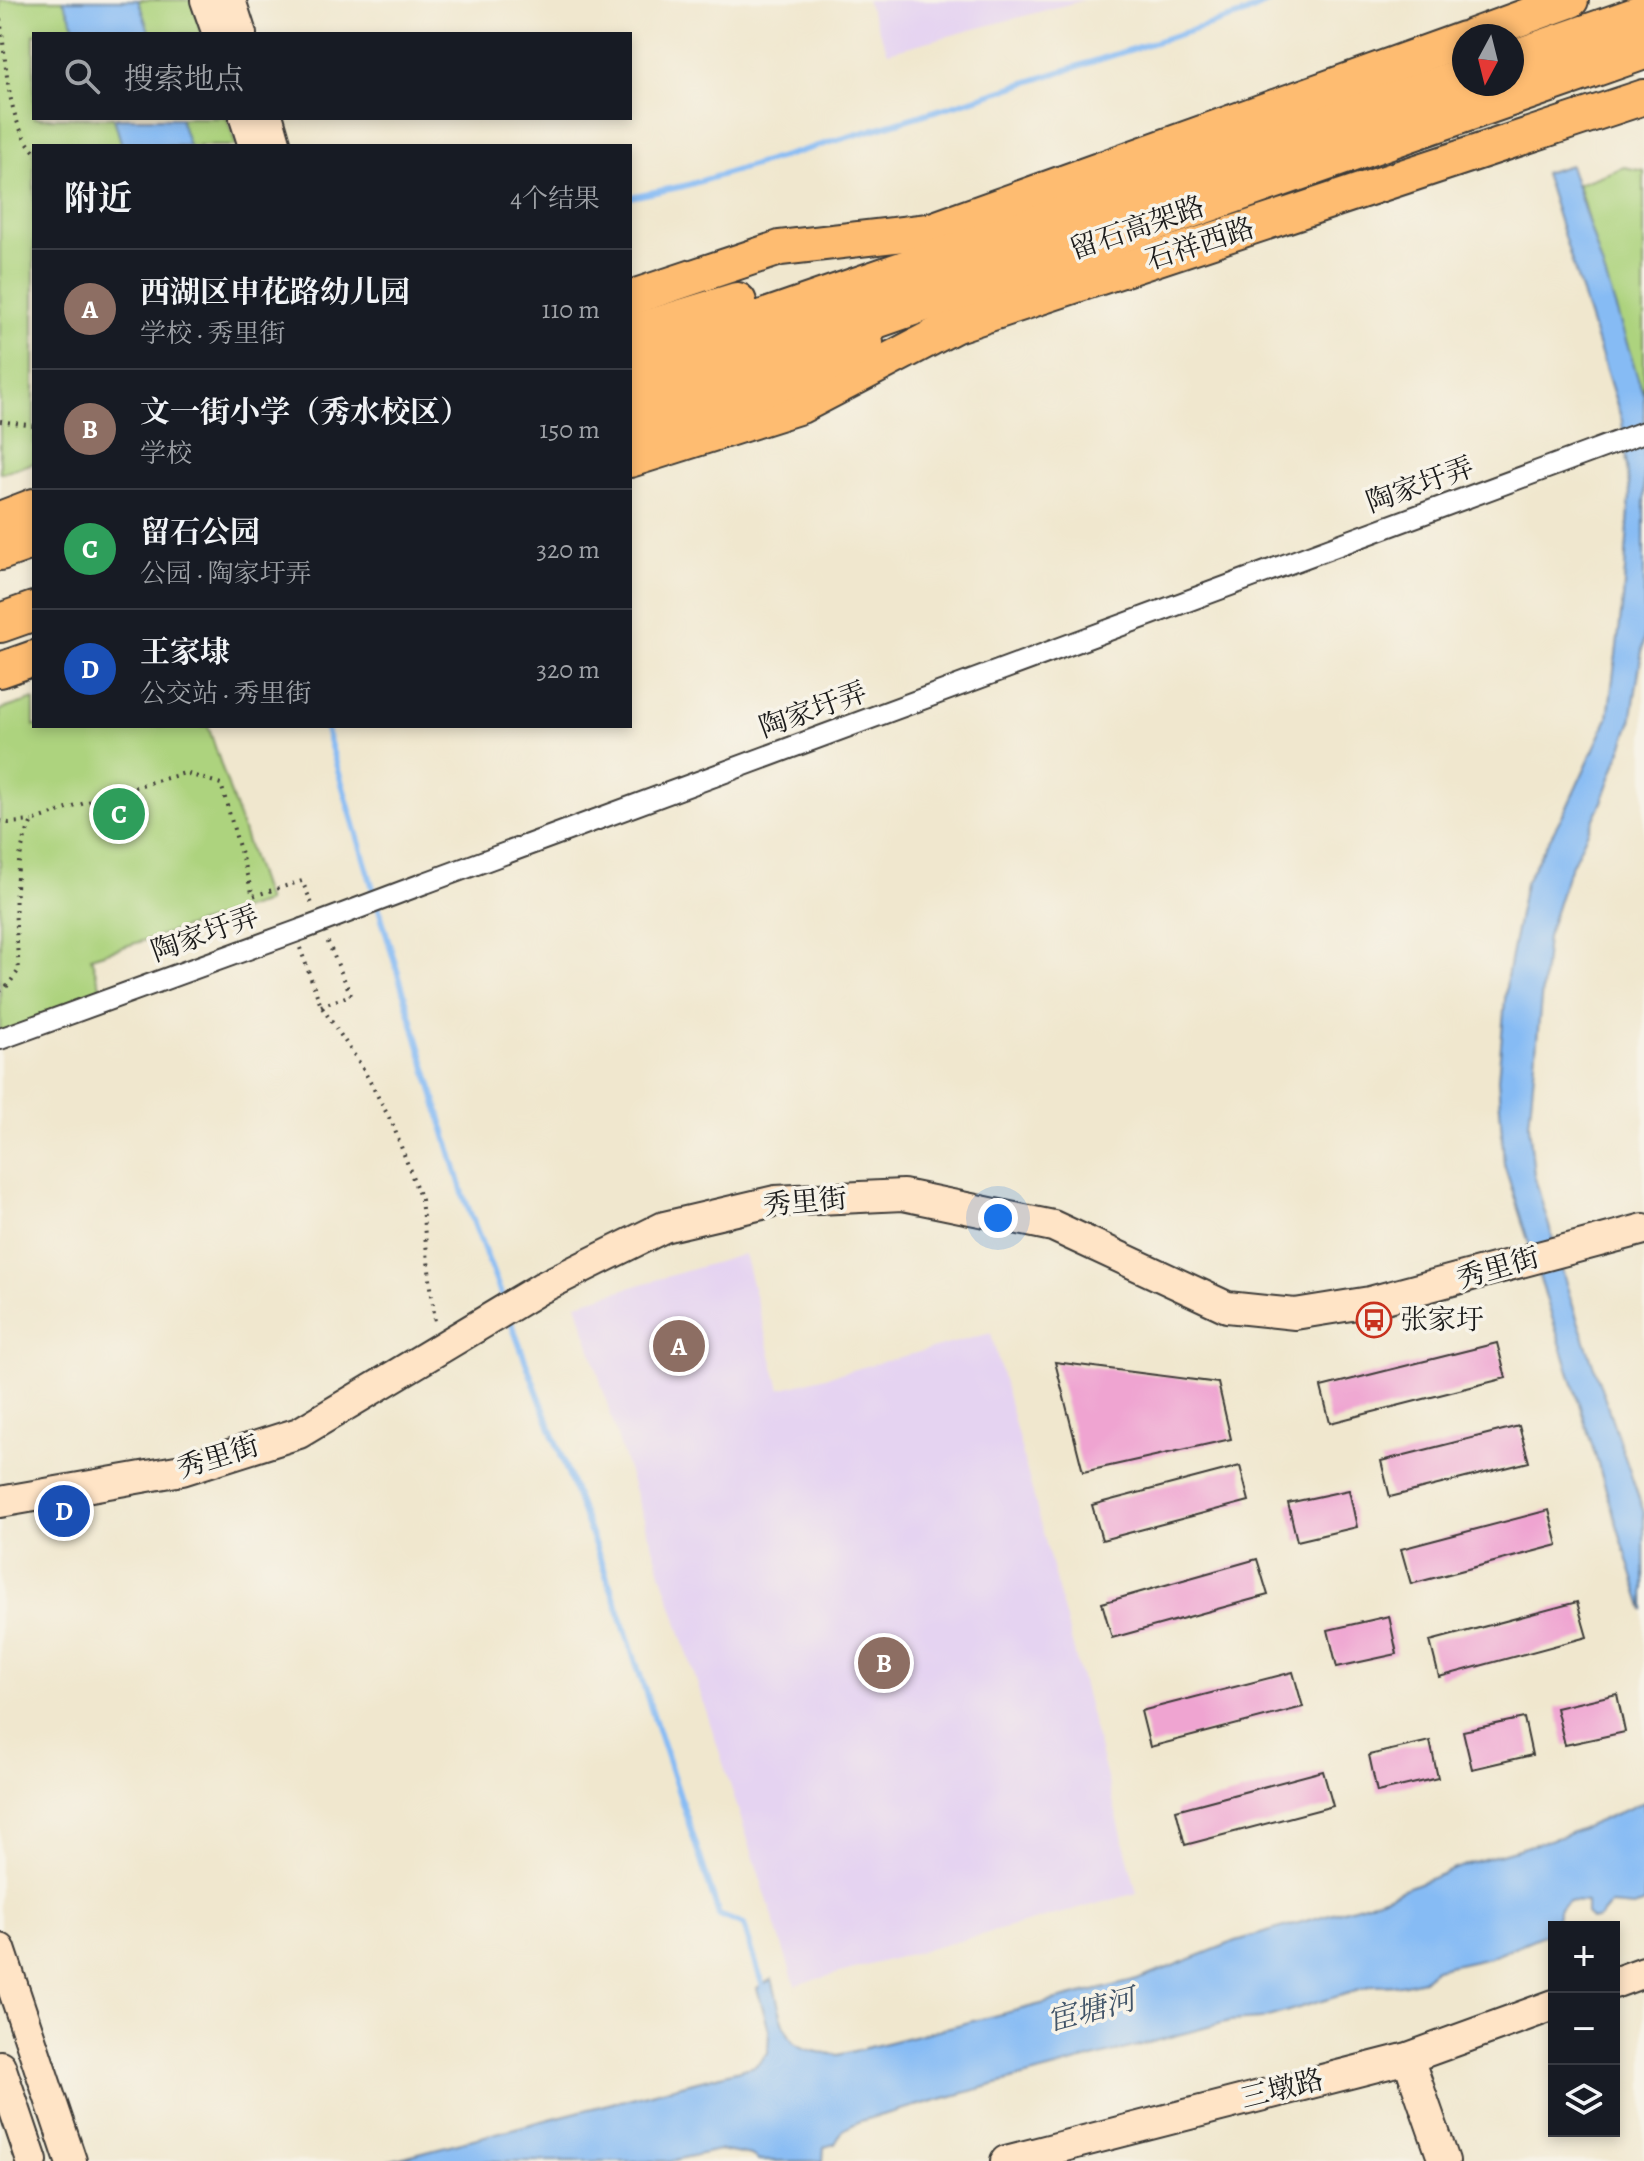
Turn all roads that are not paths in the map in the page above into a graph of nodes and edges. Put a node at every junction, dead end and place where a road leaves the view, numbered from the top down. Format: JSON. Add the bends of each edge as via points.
{"nodes":[{"id":1,"x":206,"y":0,"type":"edge"},
{"id":2,"x":230,"y":0,"type":"edge"},
{"id":3,"x":1571,"y":0,"type":"edge"},
{"id":4,"x":1644,"y":14,"type":"edge"},
{"id":5,"x":1505,"y":24,"type":"edge"},
{"id":6,"x":217,"y":32,"type":"edge"},
{"id":7,"x":240,"y":32,"type":"edge"},
{"id":8,"x":1452,"y":44,"type":"edge"},
{"id":9,"x":1644,"y":50,"type":"edge"},
{"id":10,"x":1524,"y":56,"type":"edge"},
{"id":11,"x":1452,"y":81,"type":"edge"},
{"id":12,"x":1644,"y":97,"type":"edge"},
{"id":13,"x":246,"y":120,"type":"edge"},
{"id":14,"x":269,"y":120,"type":"edge"},
{"id":15,"x":253,"y":144,"type":"edge"},
{"id":16,"x":275,"y":144,"type":"edge"},
{"id":17,"x":950,"y":258,"type":"junction"},
{"id":18,"x":632,"y":297,"type":"edge"},
{"id":19,"x":632,"y":323,"type":"edge"},
{"id":20,"x":632,"y":334,"type":"edge"},
{"id":21,"x":632,"y":364,"type":"edge"},
{"id":22,"x":632,"y":404,"type":"edge"},
{"id":23,"x":1644,"y":432,"type":"edge"},
{"id":24,"x":632,"y":440,"type":"edge"},
{"id":25,"x":632,"y":459,"type":"edge"},
{"id":26,"x":32,"y":510,"type":"edge"},
{"id":27,"x":0,"y":520,"type":"edge"},
{"id":28,"x":32,"y":540,"type":"edge"},
{"id":29,"x":0,"y":551,"type":"edge"},
{"id":30,"x":32,"y":567,"type":"edge"},
{"id":31,"x":0,"y":578,"type":"edge"},
{"id":32,"x":32,"y":612,"type":"edge"},
{"id":33,"x":0,"y":623,"type":"edge"},
{"id":34,"x":32,"y":635,"type":"edge"},
{"id":35,"x":0,"y":645,"type":"edge"},
{"id":36,"x":32,"y":659,"type":"edge"},
{"id":37,"x":0,"y":670,"type":"edge"},
{"id":38,"x":0,"y":1039,"type":"edge"},
{"id":39,"x":1644,"y":1229,"type":"edge"},
{"id":40,"x":0,"y":1502,"type":"edge"},
{"id":41,"x":0,"y":1949,"type":"edge"},
{"id":42,"x":1644,"y":1972,"type":"edge"},
{"id":43,"x":1620,"y":1981,"type":"edge"},
{"id":44,"x":1548,"y":2007,"type":"edge"},
{"id":45,"x":1408,"y":2058,"type":"junction"},
{"id":46,"x":0,"y":2066,"type":"edge"},
{"id":47,"x":32,"y":2161,"type":"edge"},
{"id":48,"x":71,"y":2161,"type":"edge"},
{"id":49,"x":1006,"y":2161,"type":"edge"},
{"id":50,"x":1444,"y":2161,"type":"edge"}],
"edges":[{"from":1,"to":6,"type":"street"},
{"from":2,"to":7,"type":"street"},
{"from":3,"to":5,"type":"main road"},
{"from":4,"to":10,"type":"highway"},
{"from":8,"to":17,"type":"main road"},
{"from":9,"to":17,"type":"highway","name":"留石高架路"},
{"from":11,"to":17,"type":"highway","name":"留石高架路"},
{"from":12,"to":25,"type":"main road","name":"石祥西路","via":[[956,325],[801,406]]},
{"from":13,"to":15,"type":"street"},
{"from":14,"to":16,"type":"street"},
{"from":17,"to":18,"type":"main road","via":[[780,248]]},
{"from":17,"to":19,"type":"main road","via":[[766,276]]},
{"from":17,"to":20,"type":"highway","via":[[766,293]]},
{"from":17,"to":21,"type":"highway","name":"留石高架路"},
{"from":17,"to":22,"type":"highway","name":"留石高架路"},
{"from":17,"to":24,"type":"highway","via":[[816,369],[709,406]]},
{"from":23,"to":38,"type":"street","name":"陶家圩弄","bridge":true},
{"from":26,"to":27,"type":"main road"},
{"from":28,"to":29,"type":"highway"},
{"from":30,"to":31,"type":"highway"},
{"from":32,"to":33,"type":"highway"},
{"from":34,"to":35,"type":"highway"},
{"from":36,"to":37,"type":"main road"},
{"from":39,"to":40,"type":"street","name":"秀里街","via":[[1370,1302],[1295,1314],[1227,1307],[1053,1226],[903,1195],[775,1201],[664,1227],[612,1252],[541,1288],[299,1433],[182,1470]]},
{"from":41,"to":48,"type":"street"},
{"from":42,"to":43,"type":"street"},
{"from":44,"to":45,"type":"street","name":"三墩路"},
{"from":45,"to":49,"type":"street","name":"三墩路"},
{"from":45,"to":50,"type":"street"},
{"from":46,"to":47,"type":"street"}]}
